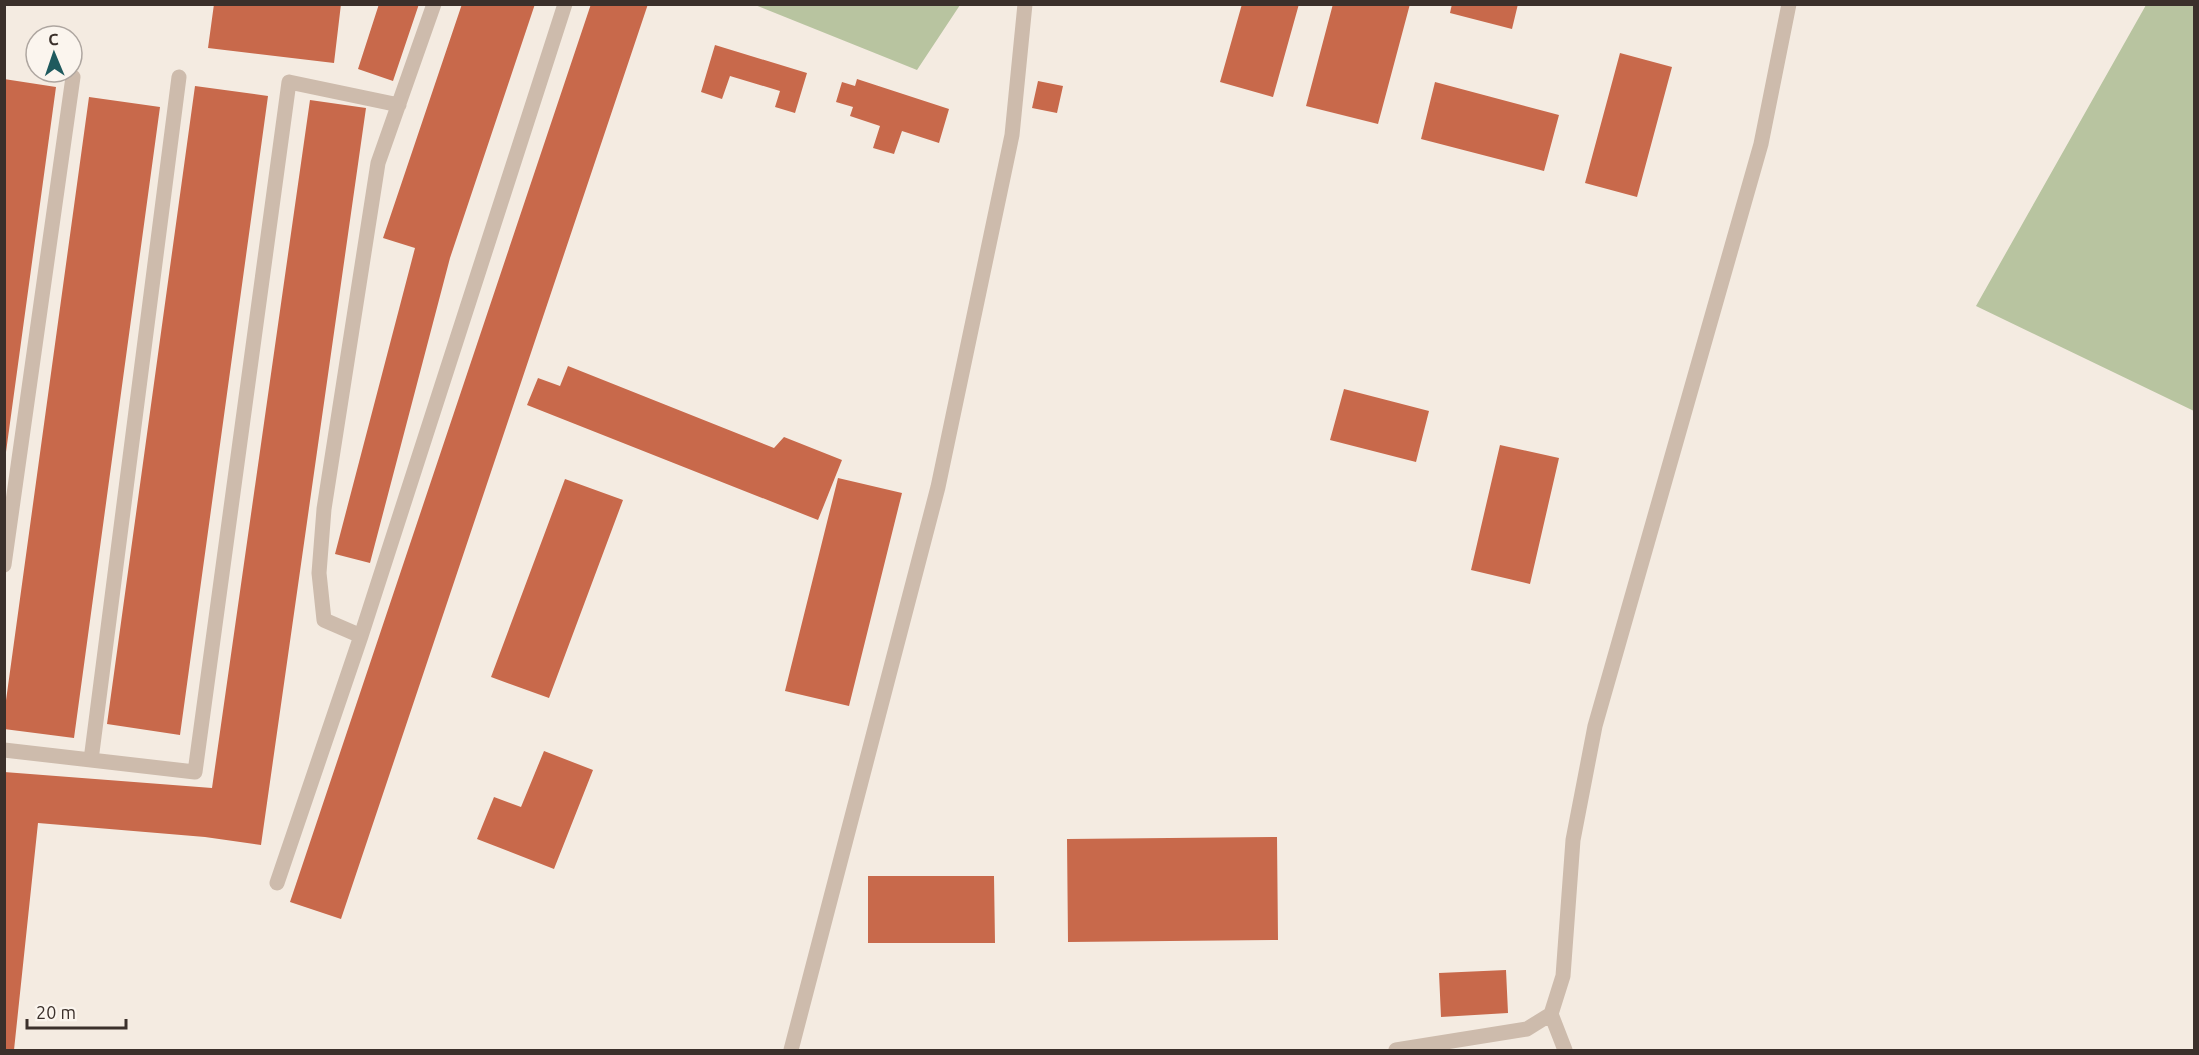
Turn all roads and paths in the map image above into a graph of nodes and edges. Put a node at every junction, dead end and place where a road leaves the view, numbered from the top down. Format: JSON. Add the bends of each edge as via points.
{"nodes":[{"id":1,"x":434,"y":4,"type":"edge"},
{"id":2,"x":565,"y":4,"type":"edge"},
{"id":3,"x":1025,"y":4,"type":"edge"},
{"id":4,"x":1789,"y":4,"type":"edge"},
{"id":5,"x":179,"y":77,"type":"dead end"},
{"id":6,"x":73,"y":84,"type":"edge"},
{"id":7,"x":399,"y":105,"type":"junction"},
{"id":8,"x":4,"y":565,"type":"edge"},
{"id":9,"x":361,"y":636,"type":"junction"},
{"id":10,"x":4,"y":750,"type":"edge"},
{"id":11,"x":91,"y":760,"type":"junction"},
{"id":12,"x":277,"y":883,"type":"dead end"},
{"id":13,"x":1551,"y":1014,"type":"junction"},
{"id":14,"x":791,"y":1050,"type":"edge"},
{"id":15,"x":1396,"y":1050,"type":"edge"},
{"id":16,"x":1564,"y":1050,"type":"edge"}],
"edges":[{"from":1,"to":7,"type":"lane"},
{"from":2,"to":9,"type":"lane"},
{"from":3,"to":14,"type":"lane","via":[[1012,135],[938,487]]},
{"from":4,"to":13,"type":"lane","via":[[1761,144],[1594,726],[1573,840],[1563,976]]},
{"from":5,"to":11,"type":"lane"},
{"from":6,"to":8,"type":"lane"},
{"from":7,"to":9,"type":"lane","via":[[378,163],[324,509],[320,563],[324,620]]},
{"from":7,"to":11,"type":"lane","via":[[289,82],[195,772]]},
{"from":9,"to":12,"type":"lane"},
{"from":10,"to":11,"type":"lane"},
{"from":13,"to":15,"type":"lane","via":[[1527,1029]]},
{"from":13,"to":16,"type":"lane"}]}
